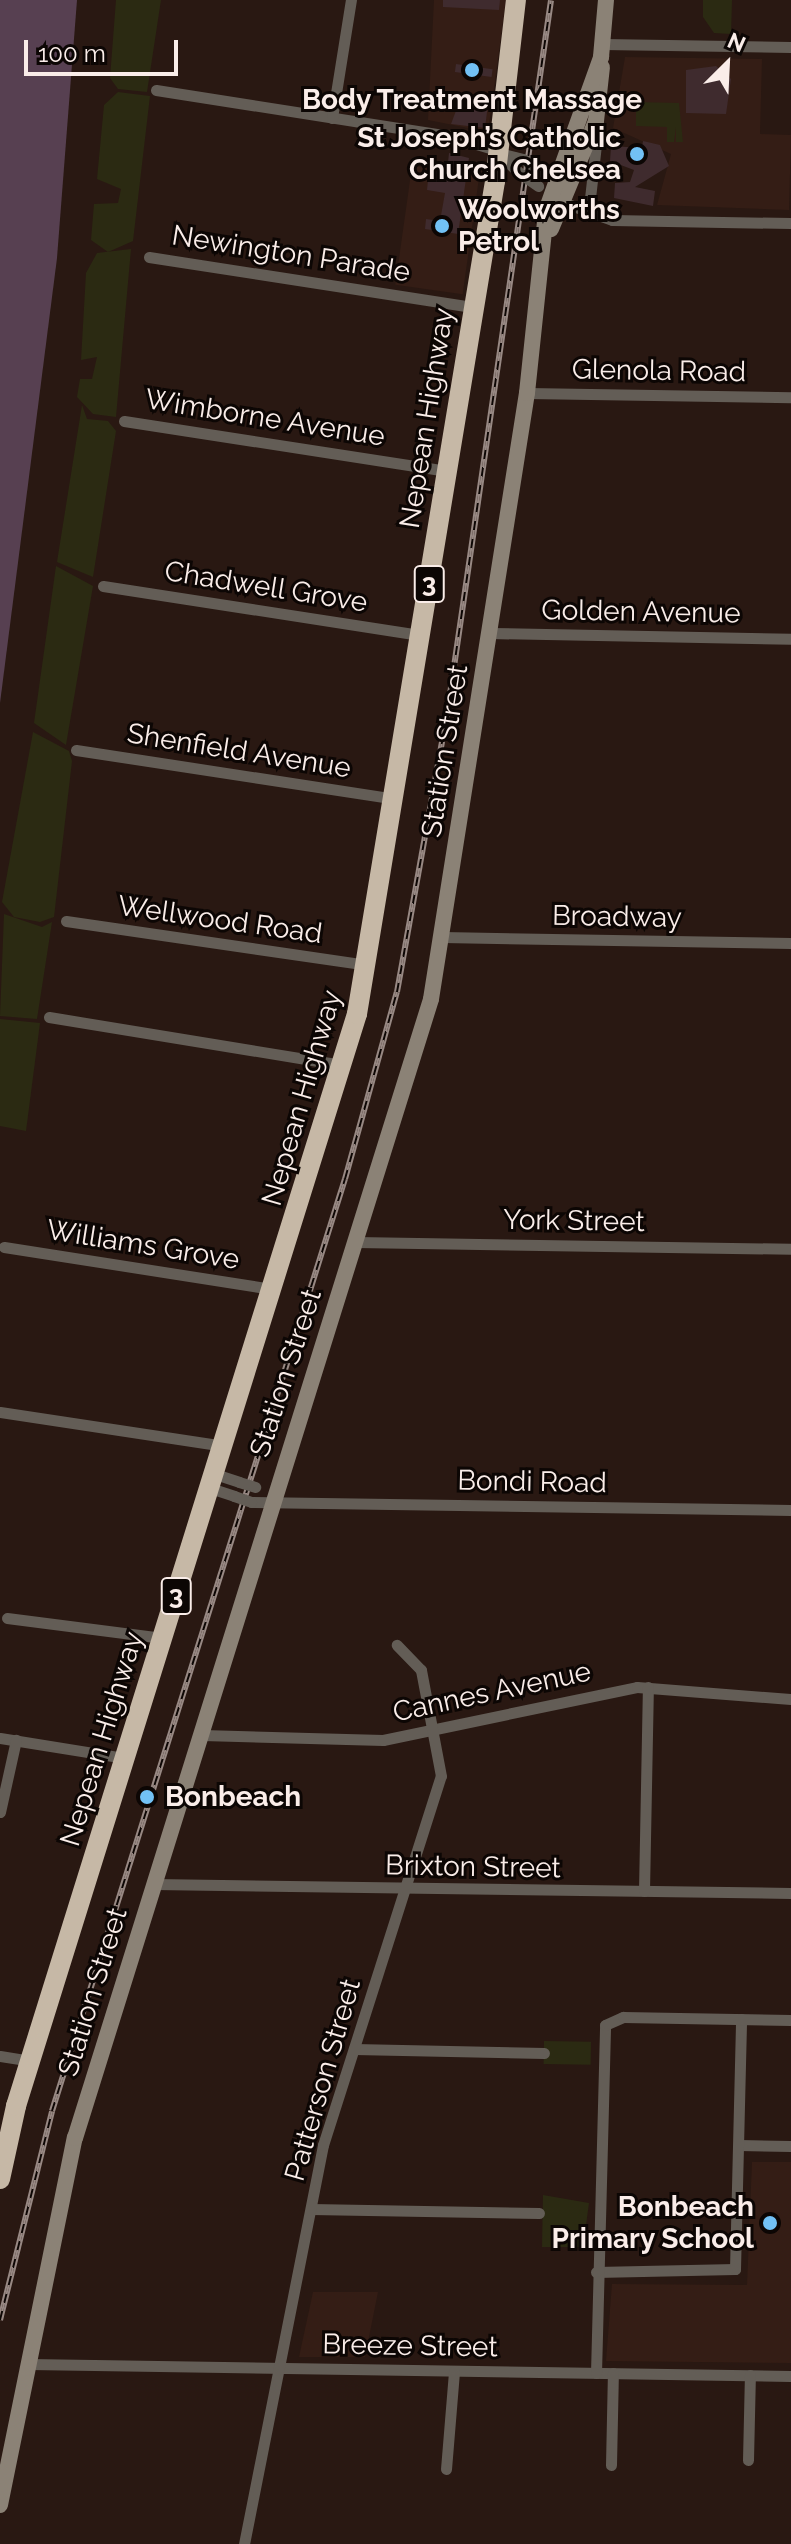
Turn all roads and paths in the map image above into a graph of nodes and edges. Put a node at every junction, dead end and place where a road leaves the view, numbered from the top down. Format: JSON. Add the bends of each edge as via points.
{"nodes":[{"id":1,"x":351,"y":0,"type":"edge"},
{"id":2,"x":516,"y":0,"type":"edge"},
{"id":3,"x":606,"y":0,"type":"edge"},
{"id":4,"x":791,"y":47,"type":"edge"},
{"id":5,"x":602,"y":51,"type":"junction"},
{"id":6,"x":336,"y":80,"type":"junction"},
{"id":7,"x":156,"y":90,"type":"dead end"},
{"id":8,"x":601,"y":103,"type":"junction"},
{"id":9,"x":332,"y":118,"type":"junction"},
{"id":10,"x":349,"y":120,"type":"junction"},
{"id":11,"x":499,"y":153,"type":"junction"},
{"id":12,"x":551,"y":186,"type":"junction"},
{"id":13,"x":589,"y":207,"type":"junction"},
{"id":14,"x":612,"y":220,"type":"junction"},
{"id":15,"x":791,"y":223,"type":"edge"},
{"id":16,"x":149,"y":257,"type":"dead end"},
{"id":17,"x":472,"y":307,"type":"junction"},
{"id":18,"x":527,"y":393,"type":"junction"},
{"id":19,"x":791,"y":397,"type":"edge"},
{"id":20,"x":124,"y":421,"type":"dead end"},
{"id":21,"x":447,"y":471,"type":"junction"},
{"id":22,"x":103,"y":586,"type":"dead end"},
{"id":23,"x":490,"y":633,"type":"junction"},
{"id":24,"x":421,"y":635,"type":"junction"},
{"id":25,"x":791,"y":639,"type":"edge"},
{"id":26,"x":76,"y":750,"type":"dead end"},
{"id":27,"x":395,"y":799,"type":"junction"},
{"id":28,"x":66,"y":921,"type":"dead end"},
{"id":29,"x":442,"y":937,"type":"junction"},
{"id":30,"x":791,"y":943,"type":"edge"},
{"id":31,"x":368,"y":965,"type":"junction"},
{"id":32,"x":49,"y":1017,"type":"dead end"},
{"id":33,"x":343,"y":1065,"type":"junction"},
{"id":34,"x":356,"y":1242,"type":"junction"},
{"id":35,"x":4,"y":1247,"type":"dead end"},
{"id":36,"x":791,"y":1249,"type":"edge"},
{"id":37,"x":273,"y":1289,"type":"junction"},
{"id":38,"x":0,"y":1412,"type":"edge"},
{"id":39,"x":224,"y":1446,"type":"junction"},
{"id":40,"x":212,"y":1481,"type":"junction"},
{"id":41,"x":273,"y":1500,"type":"junction"},
{"id":42,"x":791,"y":1510,"type":"edge"},
{"id":43,"x":7,"y":1618,"type":"dead end"},
{"id":44,"x":163,"y":1638,"type":"junction"},
{"id":45,"x":397,"y":1645,"type":"dead end"},
{"id":46,"x":648,"y":1687,"type":"junction"},
{"id":47,"x":791,"y":1699,"type":"edge"},
{"id":48,"x":433,"y":1728,"type":"junction"},
{"id":49,"x":202,"y":1735,"type":"junction"},
{"id":50,"x":0,"y":1738,"type":"edge"},
{"id":51,"x":16,"y":1740,"type":"junction"},
{"id":52,"x":125,"y":1758,"type":"junction"},
{"id":53,"x":0,"y":1812,"type":"edge"},
{"id":54,"x":154,"y":1884,"type":"junction"},
{"id":55,"x":405,"y":1890,"type":"junction"},
{"id":56,"x":644,"y":1891,"type":"junction"},
{"id":57,"x":791,"y":1893,"type":"edge"},
{"id":58,"x":741,"y":2019,"type":"junction"},
{"id":59,"x":791,"y":2020,"type":"edge"},
{"id":60,"x":354,"y":2049,"type":"junction"},
{"id":61,"x":544,"y":2053,"type":"dead end"},
{"id":62,"x":0,"y":2056,"type":"edge"},
{"id":63,"x":31,"y":2061,"type":"junction"},
{"id":64,"x":739,"y":2145,"type":"junction"},
{"id":65,"x":791,"y":2146,"type":"edge"},
{"id":66,"x":0,"y":2179,"type":"edge"},
{"id":67,"x":311,"y":2209,"type":"junction"},
{"id":68,"x":539,"y":2213,"type":"dead end"},
{"id":69,"x":596,"y":2272,"type":"junction"},
{"id":70,"x":29,"y":2364,"type":"junction"},
{"id":71,"x":280,"y":2367,"type":"junction"},
{"id":72,"x":454,"y":2371,"type":"junction"},
{"id":73,"x":596,"y":2373,"type":"junction"},
{"id":74,"x":613,"y":2373,"type":"junction"},
{"id":75,"x":750,"y":2375,"type":"junction"},
{"id":76,"x":791,"y":2376,"type":"edge"},
{"id":77,"x":748,"y":2460,"type":"dead end"},
{"id":78,"x":611,"y":2465,"type":"dead end"},
{"id":79,"x":446,"y":2469,"type":"dead end"},
{"id":80,"x":0,"y":2505,"type":"edge"},
{"id":81,"x":244,"y":2544,"type":"edge"}],
"edges":[{"from":1,"to":6,"type":"street"},
{"from":2,"to":11,"type":"highway","name":"Nepean Highway","number":"3"},
{"from":3,"to":5,"type":"street","name":"Station Street"},
{"from":4,"to":5,"type":"street"},
{"from":5,"to":8,"type":"street","name":"Station Street"},
{"from":5,"to":12,"type":"street","name":"Station Street"},
{"from":6,"to":9,"type":"street"},
{"from":6,"to":10,"type":"street","via":[[336,110]]},
{"from":7,"to":9,"type":"street"},
{"from":8,"to":12,"type":"street","name":"Station Street"},
{"from":8,"to":13,"type":"street"},
{"from":9,"to":10,"type":"street"},
{"from":10,"to":11,"type":"street","via":[[449,136]]},
{"from":11,"to":12,"type":"street","bridge":true,"via":[[521,174]]},
{"from":11,"to":12,"type":"street","bridge":true,"via":[[523,159]]},
{"from":11,"to":17,"type":"highway","name":"Nepean Highway","number":"3"},
{"from":12,"to":13,"type":"street"},
{"from":12,"to":14,"type":"street"},
{"from":12,"to":18,"type":"street","name":"Station Street"},
{"from":13,"to":14,"type":"street"},
{"from":14,"to":15,"type":"street"},
{"from":16,"to":17,"type":"street","name":"Newington Parade"},
{"from":17,"to":21,"type":"highway","name":"Nepean Highway","number":"3"},
{"from":18,"to":19,"type":"street","name":"Glenola Road"},
{"from":18,"to":23,"type":"street","name":"Station Street"},
{"from":20,"to":21,"type":"street","name":"Wimborne Avenue"},
{"from":21,"to":24,"type":"highway","name":"Nepean Highway","number":"3"},
{"from":22,"to":24,"type":"street","name":"Chadwell Grove"},
{"from":23,"to":25,"type":"street","name":"Golden Avenue"},
{"from":23,"to":29,"type":"street","name":"Station Street"},
{"from":24,"to":27,"type":"highway","name":"Nepean Highway","number":"3"},
{"from":26,"to":27,"type":"street","name":"Shenfield Avenue"},
{"from":27,"to":31,"type":"highway","name":"Nepean Highway","number":"3"},
{"from":28,"to":31,"type":"street","name":"Wellwood Road"},
{"from":29,"to":30,"type":"street","name":"Broadway"},
{"from":29,"to":34,"type":"street","name":"Station Street","via":[[418,1043]]},
{"from":31,"to":33,"type":"highway","name":"Nepean Highway","number":"3"},
{"from":32,"to":33,"type":"street"},
{"from":33,"to":37,"type":"highway","name":"Nepean Highway","number":"3"},
{"from":34,"to":36,"type":"street","name":"York Street"},
{"from":34,"to":41,"type":"street","name":"Station Street"},
{"from":35,"to":37,"type":"street","name":"Williams Grove"},
{"from":37,"to":39,"type":"highway","name":"Nepean Highway","number":"3"},
{"from":38,"to":39,"type":"street"},
{"from":39,"to":40,"type":"highway","name":"Nepean Highway","number":"3"},
{"from":40,"to":41,"type":"street","bridge":true,"via":[[239,1482]]},
{"from":40,"to":41,"type":"street","name":"Bondi Road","bridge":true,"via":[[251,1502]]},
{"from":40,"to":44,"type":"highway","name":"Nepean Highway","number":"3"},
{"from":41,"to":42,"type":"street","name":"Bondi Road"},
{"from":41,"to":49,"type":"street","name":"Station Street"},
{"from":43,"to":44,"type":"street"},
{"from":44,"to":52,"type":"highway","name":"Nepean Highway","number":"3"},
{"from":45,"to":48,"type":"street","name":"Patterson Street","via":[[420,1666]]},
{"from":46,"to":47,"type":"street","name":"Cannes Avenue"},
{"from":46,"to":48,"type":"street","name":"Cannes Avenue"},
{"from":46,"to":56,"type":"street"},
{"from":48,"to":49,"type":"street","name":"Cannes Avenue","via":[[379,1740]]},
{"from":48,"to":55,"type":"street","name":"Patterson Street","via":[[441,1776]]},
{"from":49,"to":54,"type":"street","name":"Station Street"},
{"from":50,"to":51,"type":"street"},
{"from":51,"to":52,"type":"street"},
{"from":51,"to":53,"type":"street"},
{"from":52,"to":63,"type":"highway","name":"Nepean Highway","number":"3"},
{"from":54,"to":55,"type":"street","name":"Brixton Street"},
{"from":54,"to":70,"type":"street","name":"Station Street","via":[[75,2138]]},
{"from":55,"to":56,"type":"street","name":"Brixton Street"},
{"from":55,"to":60,"type":"street","name":"Patterson Street"},
{"from":56,"to":57,"type":"street","name":"Brixton Street"},
{"from":58,"to":59,"type":"street"},
{"from":58,"to":64,"type":"street"},
{"from":58,"to":69,"type":"street","via":[[623,2017],[605,2025]]},
{"from":60,"to":61,"type":"street"},
{"from":60,"to":67,"type":"street","name":"Patterson Street"},
{"from":62,"to":63,"type":"street"},
{"from":63,"to":66,"type":"highway","name":"Nepean Highway","number":"3"},
{"from":64,"to":65,"type":"street"},
{"from":64,"to":69,"type":"street","via":[[735,2269]]},
{"from":67,"to":68,"type":"street"},
{"from":67,"to":71,"type":"street","name":"Patterson Street"},
{"from":69,"to":73,"type":"street"},
{"from":70,"to":71,"type":"street","name":"Breeze Street"},
{"from":70,"to":80,"type":"street","name":"Station Street"},
{"from":71,"to":72,"type":"street","name":"Breeze Street"},
{"from":71,"to":81,"type":"street","name":"Patterson Street"},
{"from":72,"to":73,"type":"street","name":"Breeze Street"},
{"from":72,"to":79,"type":"street"},
{"from":73,"to":74,"type":"street","name":"Breeze Street"},
{"from":74,"to":75,"type":"street","name":"Breeze Street"},
{"from":74,"to":78,"type":"street"},
{"from":75,"to":76,"type":"street","name":"Breeze Street"},
{"from":75,"to":77,"type":"street"}]}
